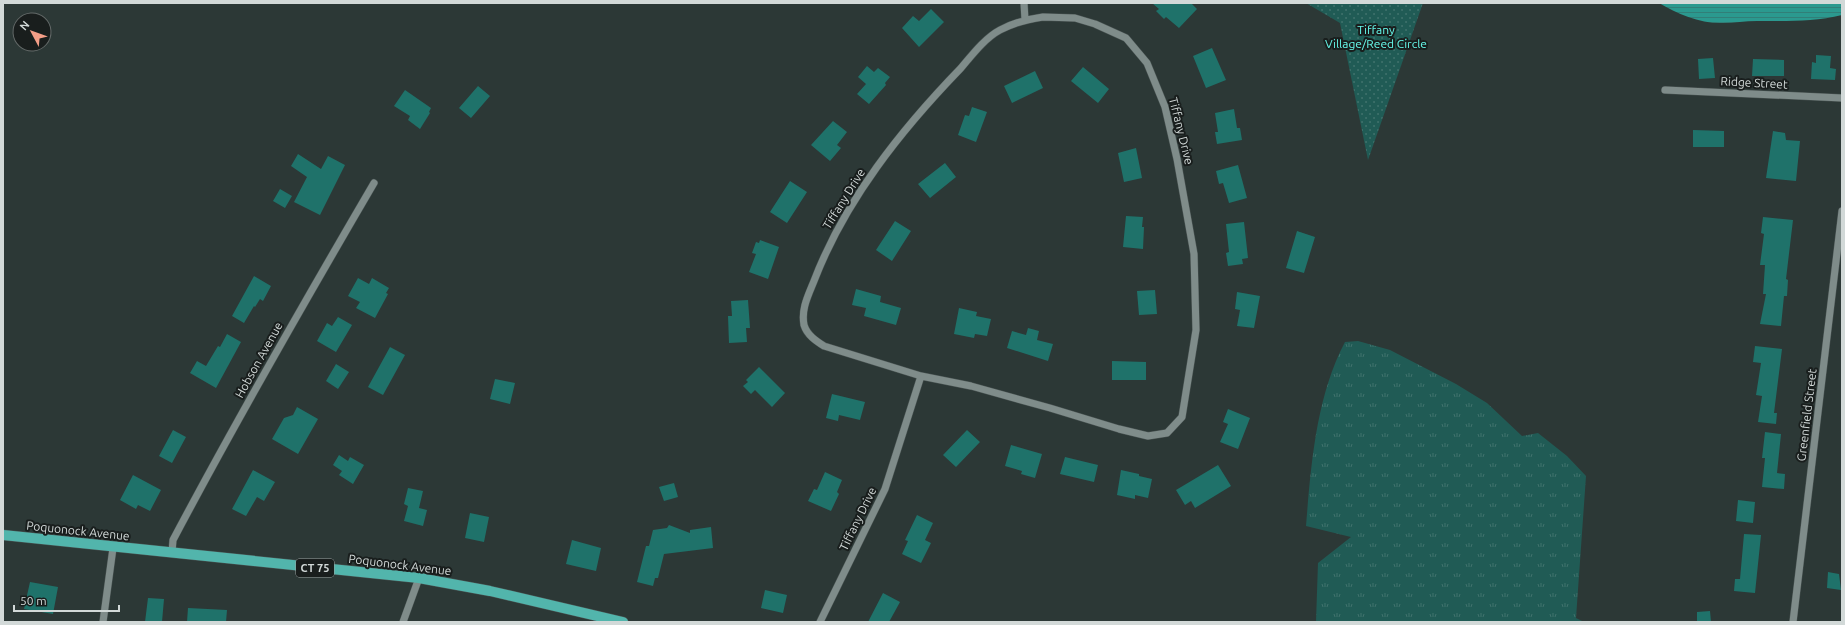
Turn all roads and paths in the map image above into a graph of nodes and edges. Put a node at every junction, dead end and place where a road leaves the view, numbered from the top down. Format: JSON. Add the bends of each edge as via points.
{"nodes":[{"id":1,"x":1024,"y":3,"type":"edge"},
{"id":2,"x":1025,"y":20,"type":"junction"},
{"id":3,"x":1665,"y":90,"type":"dead end"},
{"id":4,"x":1842,"y":98,"type":"edge"},
{"id":5,"x":374,"y":183,"type":"dead end"},
{"id":6,"x":1842,"y":211,"type":"edge"},
{"id":7,"x":920,"y":376,"type":"junction"},
{"id":8,"x":3,"y":535,"type":"edge"},
{"id":9,"x":113,"y":548,"type":"junction"},
{"id":10,"x":172,"y":552,"type":"junction"},
{"id":11,"x":419,"y":578,"type":"junction"},
{"id":12,"x":103,"y":622,"type":"edge"},
{"id":13,"x":403,"y":622,"type":"edge"},
{"id":14,"x":623,"y":622,"type":"edge"},
{"id":15,"x":820,"y":622,"type":"edge"},
{"id":16,"x":1793,"y":622,"type":"edge"}],
"edges":[{"from":1,"to":2,"type":"street"},
{"from":2,"to":7,"type":"street","name":"Tiffany Drive","via":[[999,30],[980,47],[932,97],[887,153],[831,240],[804,308],[804,326],[812,339],[824,346]]},
{"from":2,"to":7,"type":"street","name":"Tiffany Drive","via":[[1043,17],[1075,18],[1126,38],[1147,63],[1160,94],[1177,159],[1194,254],[1196,330],[1182,417],[1166,432],[1148,436],[971,386]]},
{"from":3,"to":4,"type":"street","name":"Ridge Street"},
{"from":5,"to":10,"type":"street","name":"Hobson Avenue","via":[[212,467],[173,540]]},
{"from":6,"to":16,"type":"street","name":"Greenfield Street"},
{"from":7,"to":15,"type":"street","name":"Tiffany Drive","via":[[885,489]]},
{"from":8,"to":9,"type":"main road","name":"Poquonock Avenue","number":"CT 75"},
{"from":9,"to":10,"type":"main road","name":"Poquonock Avenue","number":"CT 75"},
{"from":9,"to":12,"type":"street"},
{"from":10,"to":11,"type":"main road","name":"Poquonock Avenue","number":"CT 75"},
{"from":11,"to":13,"type":"street"},
{"from":11,"to":14,"type":"main road","name":"Poquonock Avenue","number":"CT 75","via":[[490,591]]}]}
